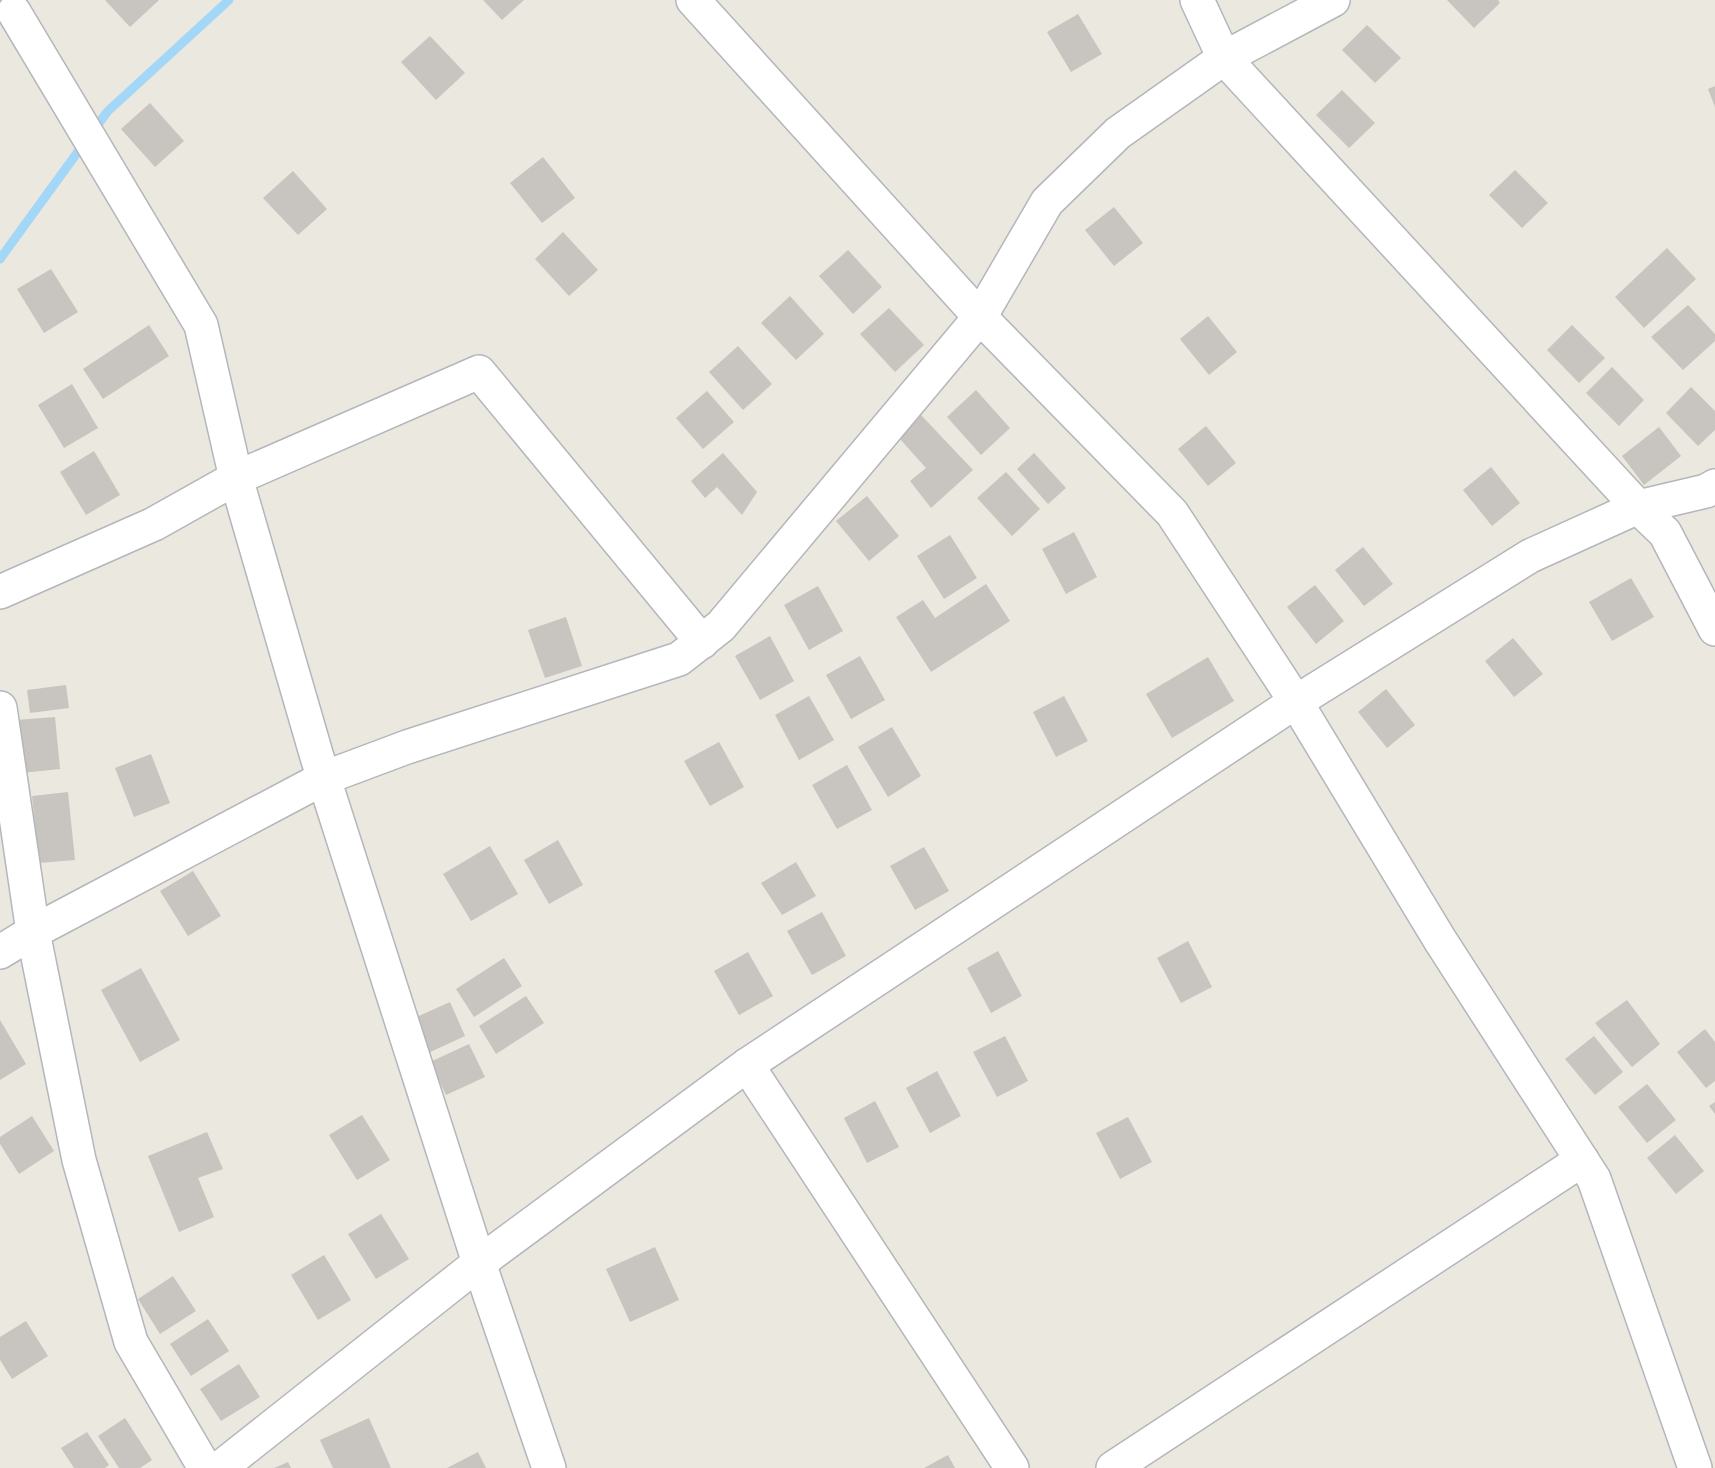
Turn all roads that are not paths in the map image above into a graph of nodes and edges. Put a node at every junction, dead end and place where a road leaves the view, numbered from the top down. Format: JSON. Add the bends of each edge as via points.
{"nodes":[{"id":1,"x":1197,"y":0,"type":"edge"},
{"id":2,"x":1333,"y":0,"type":"edge"},
{"id":3,"x":707,"y":5,"type":"edge"},
{"id":4,"x":14,"y":13,"type":"edge"},
{"id":5,"x":1224,"y":58,"type":"junction"},
{"id":6,"x":980,"y":317,"type":"junction"},
{"id":7,"x":236,"y":478,"type":"junction"},
{"id":8,"x":1715,"y":486,"type":"edge"},
{"id":9,"x":1638,"y":507,"type":"junction"},
{"id":10,"x":0,"y":592,"type":"edge"},
{"id":11,"x":1715,"y":629,"type":"edge"},
{"id":12,"x":702,"y":642,"type":"junction"},
{"id":13,"x":1296,"y":702,"type":"junction"},
{"id":14,"x":0,"y":708,"type":"edge"},
{"id":15,"x":324,"y":778,"type":"junction"},
{"id":16,"x":33,"y":932,"type":"junction"},
{"id":17,"x":0,"y":952,"type":"edge"},
{"id":18,"x":747,"y":1065,"type":"junction"},
{"id":19,"x":1582,"y":1160,"type":"junction"},
{"id":20,"x":479,"y":1263,"type":"junction"},
{"id":21,"x":206,"y":1468,"type":"edge"},
{"id":22,"x":220,"y":1468,"type":"edge"},
{"id":23,"x":549,"y":1468,"type":"edge"},
{"id":24,"x":1012,"y":1468,"type":"edge"},
{"id":25,"x":1113,"y":1468,"type":"edge"},
{"id":26,"x":1695,"y":1468,"type":"edge"}],
"edges":[{"from":1,"to":5,"type":"street"},
{"from":2,"to":5,"type":"street"},
{"from":3,"to":6,"type":"street"},
{"from":4,"to":7,"type":"street","via":[[201,325]]},
{"from":5,"to":6,"type":"street","via":[[1118,133],[1047,202]]},
{"from":5,"to":9,"type":"street"},
{"from":6,"to":12,"type":"street","via":[[721,626]]},
{"from":6,"to":13,"type":"street","via":[[1172,513]]},
{"from":7,"to":10,"type":"street","via":[[154,524]]},
{"from":7,"to":12,"type":"street","via":[[479,372]]},
{"from":7,"to":15,"type":"street"},
{"from":8,"to":9,"type":"street"},
{"from":9,"to":11,"type":"street","via":[[1665,533]]},
{"from":9,"to":13,"type":"street","via":[[1530,556]]},
{"from":12,"to":15,"type":"street","via":[[679,659],[407,747]]},
{"from":13,"to":18,"type":"street"},
{"from":13,"to":19,"type":"street","via":[[1440,940]]},
{"from":14,"to":16,"type":"street"},
{"from":15,"to":16,"type":"street"},
{"from":15,"to":20,"type":"street"},
{"from":16,"to":17,"type":"street"},
{"from":16,"to":21,"type":"street","via":[[79,1160],[131,1342]]},
{"from":18,"to":20,"type":"street"},
{"from":18,"to":24,"type":"street"},
{"from":19,"to":25,"type":"street"},
{"from":19,"to":26,"type":"street","via":[[1594,1179]]},
{"from":20,"to":22,"type":"street"},
{"from":20,"to":23,"type":"street"}]}
